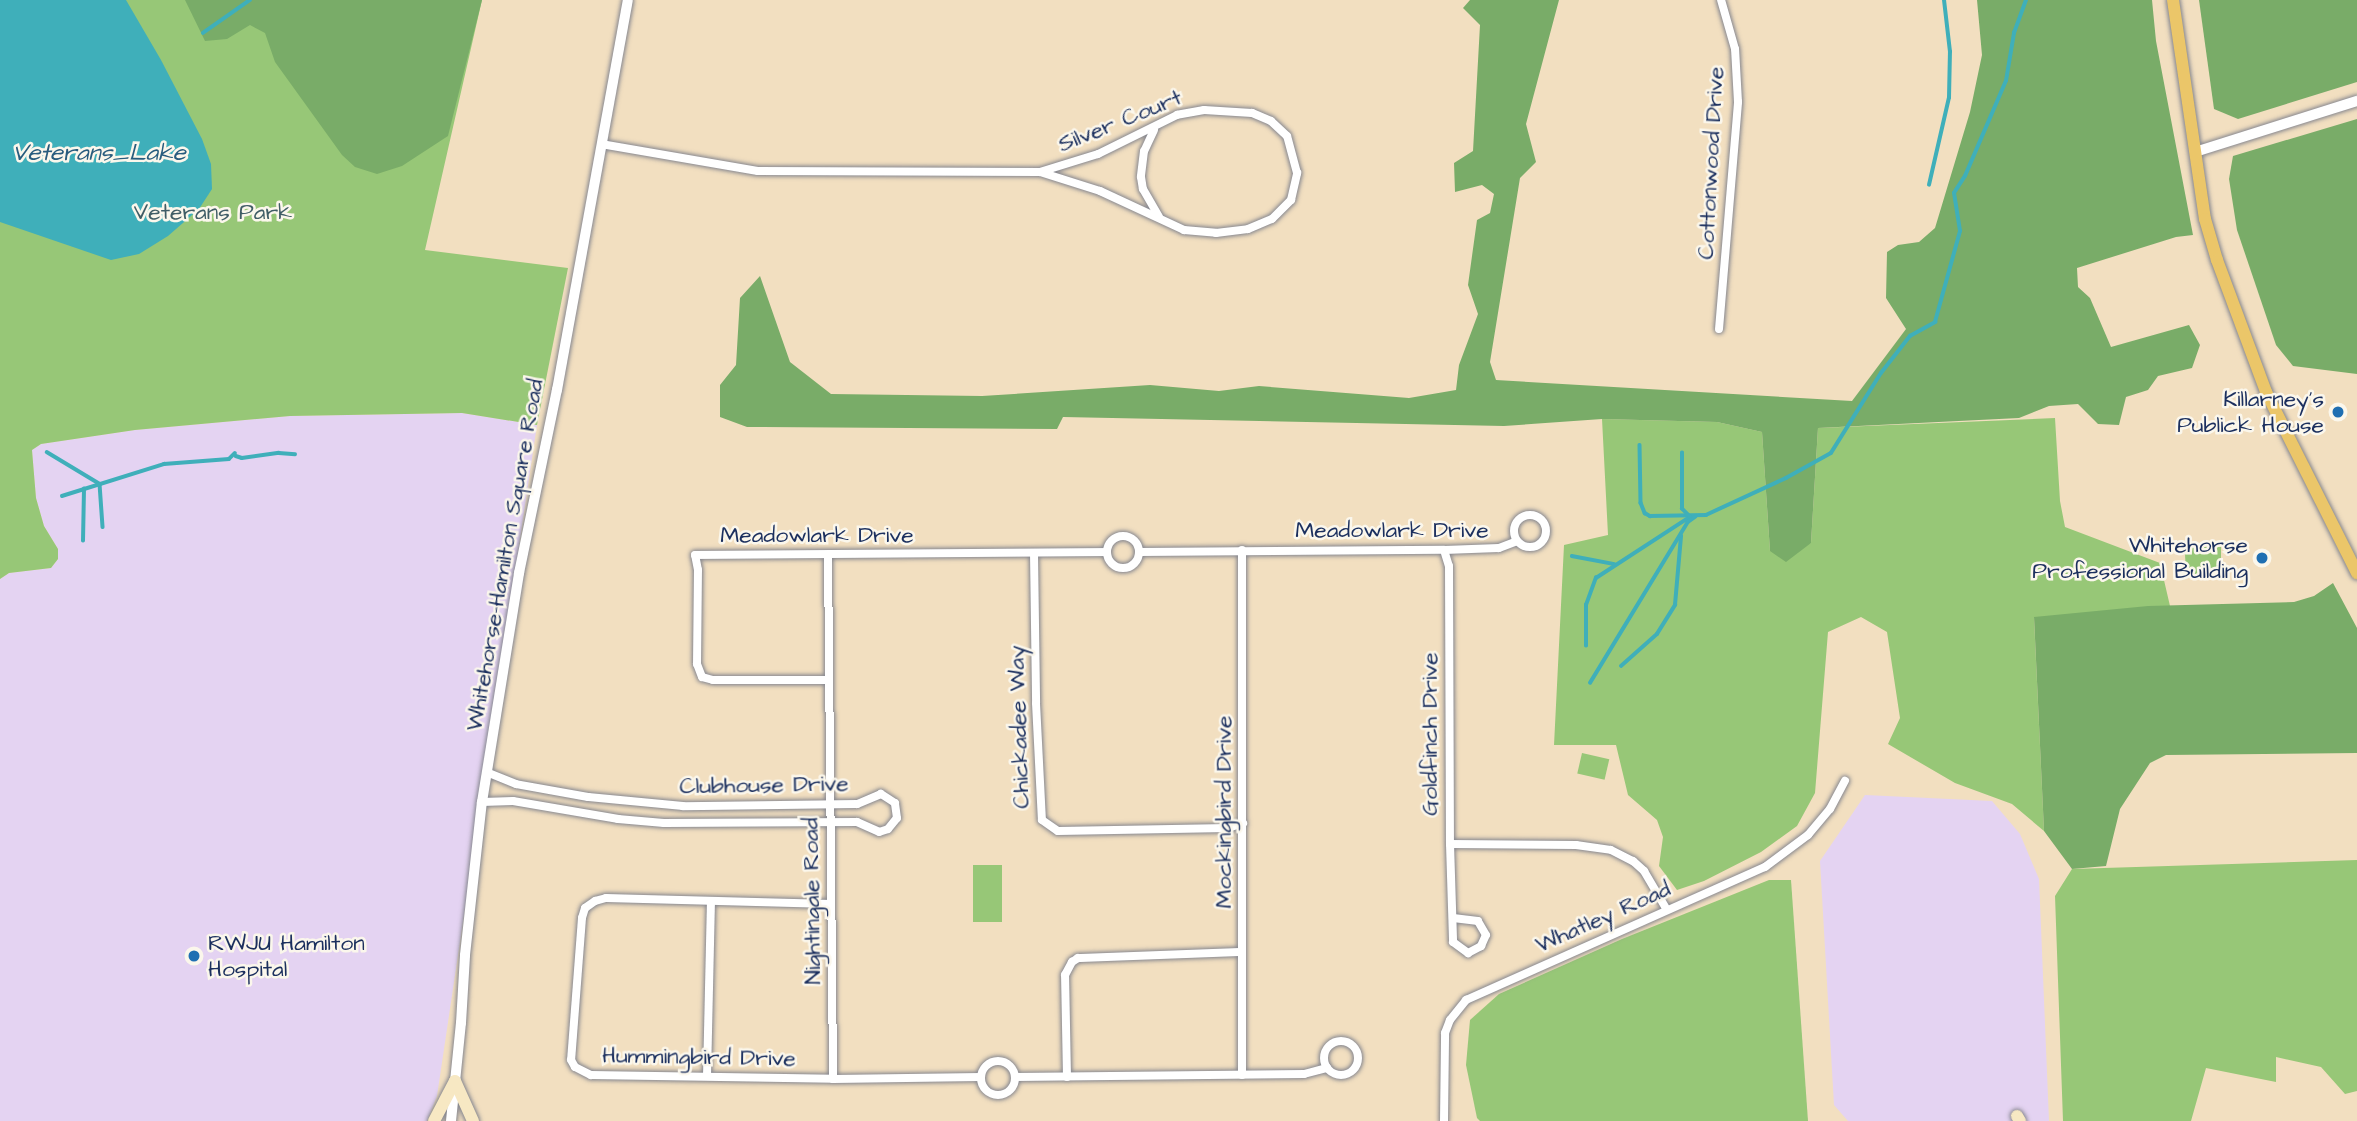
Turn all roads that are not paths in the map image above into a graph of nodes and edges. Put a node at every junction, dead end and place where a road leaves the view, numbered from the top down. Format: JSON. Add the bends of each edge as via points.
{"nodes":[{"id":1,"x":628,"y":0,"type":"edge"},
{"id":2,"x":1721,"y":0,"type":"edge"},
{"id":3,"x":2173,"y":0,"type":"edge"},
{"id":4,"x":2357,"y":101,"type":"edge"},
{"id":5,"x":1156,"y":128,"type":"junction"},
{"id":6,"x":601,"y":144,"type":"junction"},
{"id":7,"x":2195,"y":152,"type":"junction"},
{"id":8,"x":1040,"y":172,"type":"junction"},
{"id":9,"x":1159,"y":217,"type":"junction"},
{"id":10,"x":1719,"y":329,"type":"dead end"},
{"id":11,"x":1517,"y":541,"type":"junction"},
{"id":12,"x":1242,"y":550,"type":"junction"},
{"id":13,"x":1444,"y":550,"type":"junction"},
{"id":14,"x":1107,"y":552,"type":"junction"},
{"id":15,"x":1139,"y":552,"type":"junction"},
{"id":16,"x":1034,"y":553,"type":"junction"},
{"id":17,"x":828,"y":554,"type":"junction"},
{"id":18,"x":2357,"y":573,"type":"edge"},
{"id":19,"x":828,"y":680,"type":"junction"},
{"id":20,"x":487,"y":772,"type":"junction"},
{"id":21,"x":1845,"y":781,"type":"dead end"},
{"id":22,"x":560,"y":792,"type":"junction"},
{"id":23,"x":603,"y":799,"type":"junction"},
{"id":24,"x":482,"y":802,"type":"junction"},
{"id":25,"x":830,"y":805,"type":"junction"},
{"id":26,"x":557,"y":810,"type":"junction"},
{"id":27,"x":600,"y":816,"type":"junction"},
{"id":28,"x":831,"y":822,"type":"junction"},
{"id":29,"x":1243,"y":823,"type":"junction"},
{"id":30,"x":1450,"y":844,"type":"junction"},
{"id":31,"x":711,"y":903,"type":"junction"},
{"id":32,"x":831,"y":904,"type":"junction"},
{"id":33,"x":1667,"y":910,"type":"junction"},
{"id":34,"x":1453,"y":918,"type":"junction"},
{"id":35,"x":1242,"y":953,"type":"junction"},
{"id":36,"x":1327,"y":1068,"type":"junction"},
{"id":37,"x":1242,"y":1074,"type":"junction"},
{"id":38,"x":707,"y":1076,"type":"junction"},
{"id":39,"x":981,"y":1077,"type":"junction"},
{"id":40,"x":1015,"y":1077,"type":"junction"},
{"id":41,"x":1067,"y":1077,"type":"junction"},
{"id":42,"x":833,"y":1079,"type":"junction"},
{"id":43,"x":455,"y":1081,"type":"junction"},
{"id":44,"x":434,"y":1121,"type":"edge"},
{"id":45,"x":451,"y":1121,"type":"edge"},
{"id":46,"x":473,"y":1121,"type":"edge"},
{"id":47,"x":1444,"y":1121,"type":"edge"}],
"edges":[{"from":1,"to":6,"type":"street","name":"Whitehorse-Hamilton Square Road"},
{"from":2,"to":10,"type":"street","name":"Cottonwood Drive","via":[[1735,49],[1738,102]]},
{"from":3,"to":7,"type":"main road"},
{"from":4,"to":7,"type":"street"},
{"from":5,"to":8,"type":"street","name":"Silver Court","via":[[1098,154]]},
{"from":5,"to":9,"type":"street","via":[[1144,151],[1141,177]]},
{"from":5,"to":9,"type":"street","name":"Silver Court","via":[[1187,112],[1252,113],[1271,121],[1287,136],[1297,173],[1292,200],[1261,225],[1233,232],[1199,232],[1173,226]]},
{"from":6,"to":8,"type":"street","name":"Silver Court","via":[[758,171]]},
{"from":6,"to":20,"type":"street","name":"Whitehorse-Hamilton Square Road","via":[[519,573]]},
{"from":7,"to":18,"type":"main road","via":[[2205,219],[2248,350]]},
{"from":8,"to":9,"type":"street","name":"Silver Court"},
{"from":11,"to":11,"type":"street","name":"Meadowlark Drive","via":[[1526,547],[1542,542],[1546,532],[1543,521],[1534,515],[1520,518],[1513,531]]},
{"from":11,"to":13,"type":"street","name":"Meadowlark Drive","via":[[1499,548]]},
{"from":12,"to":13,"type":"street","name":"Meadowlark Drive"},
{"from":12,"to":15,"type":"street","name":"Meadowlark Drive"},
{"from":12,"to":29,"type":"street","name":"Mockingbird Drive"},
{"from":13,"to":30,"type":"street","name":"Goldfinch Drive","via":[[1448,566]]},
{"from":14,"to":15,"type":"street","name":"Meadowlark Drive","via":[[1110,542],[1123,536],[1136,543]]},
{"from":14,"to":15,"type":"street","name":"Meadowlark Drive","via":[[1113,566],[1123,569],[1133,566]]},
{"from":14,"to":16,"type":"street","name":"Meadowlark Drive"},
{"from":16,"to":17,"type":"street","name":"Meadowlark Drive"},
{"from":16,"to":29,"type":"street","name":"Chickadee Way","via":[[1042,820],[1059,831],[1228,828]]},
{"from":17,"to":19,"type":"street","name":"Nightingale Road"},
{"from":17,"to":19,"type":"street","name":"Meadowlark Drive","via":[[695,555],[697,664],[702,677]]},
{"from":19,"to":25,"type":"street","name":"Nightingale Road"},
{"from":20,"to":22,"type":"street","name":"Clubhouse Drive","via":[[516,784]]},
{"from":20,"to":24,"type":"street","name":"Whitehorse-Hamilton Square Road"},
{"from":21,"to":33,"type":"street","name":"Whatley Road","via":[[1830,809],[1782,857]]},
{"from":22,"to":23,"type":"street","name":"Clubhouse Drive"},
{"from":22,"to":26,"type":"street"},
{"from":23,"to":25,"type":"street","name":"Clubhouse Drive","via":[[683,806]]},
{"from":23,"to":27,"type":"street"},
{"from":24,"to":26,"type":"street","name":"Clubhouse Drive","via":[[513,801]]},
{"from":24,"to":43,"type":"street","name":"Whitehorse-Hamilton Square Road"},
{"from":25,"to":28,"type":"street","name":"Nightingale Road"},
{"from":25,"to":28,"type":"street","name":"Clubhouse Drive","via":[[857,804],[881,794],[890,797],[897,811],[894,824],[879,832],[857,822]]},
{"from":26,"to":27,"type":"street","name":"Clubhouse Drive"},
{"from":27,"to":28,"type":"street","name":"Clubhouse Drive","via":[[664,823]]},
{"from":28,"to":32,"type":"street","name":"Nightingale Road"},
{"from":29,"to":35,"type":"street","name":"Mockingbird Drive"},
{"from":30,"to":33,"type":"street","via":[[1576,845],[1611,850],[1644,871]]},
{"from":30,"to":34,"type":"street","name":"Goldfinch Drive"},
{"from":31,"to":32,"type":"street","name":"Hummingbird Drive"},
{"from":31,"to":38,"type":"street"},
{"from":31,"to":38,"type":"street","name":"Hummingbird Drive","via":[[606,898],[585,908],[571,1060],[591,1075]]},
{"from":32,"to":42,"type":"street","name":"Nightingale Road"},
{"from":33,"to":47,"type":"street","name":"Whatley Road","via":[[1466,1000],[1445,1033]]},
{"from":34,"to":34,"type":"street","name":"Goldfinch Drive","via":[[1478,921],[1486,935],[1481,946],[1468,953],[1457,947]]},
{"from":35,"to":37,"type":"street","name":"Mockingbird Drive"},
{"from":35,"to":41,"type":"street","via":[[1078,958],[1072,962],[1065,975]]},
{"from":36,"to":36,"type":"street","name":"Hummingbird Drive","via":[[1336,1074],[1352,1071],[1358,1061],[1356,1050],[1343,1041],[1332,1043],[1325,1052]]},
{"from":36,"to":37,"type":"street","name":"Hummingbird Drive","via":[[1304,1074]]},
{"from":37,"to":41,"type":"street","name":"Hummingbird Drive"},
{"from":38,"to":42,"type":"street","name":"Hummingbird Drive"},
{"from":39,"to":40,"type":"street","name":"Hummingbird Drive","via":[[995,1062],[1011,1067]]},
{"from":39,"to":40,"type":"street","via":[[988,1092],[998,1096],[1013,1088]]},
{"from":39,"to":42,"type":"street","name":"Hummingbird Drive"},
{"from":40,"to":41,"type":"street","name":"Hummingbird Drive"},
{"from":43,"to":44,"type":"main road"},
{"from":43,"to":45,"type":"street","name":"Whitehorse-Hamilton Square Road"},
{"from":43,"to":46,"type":"main road"}]}
